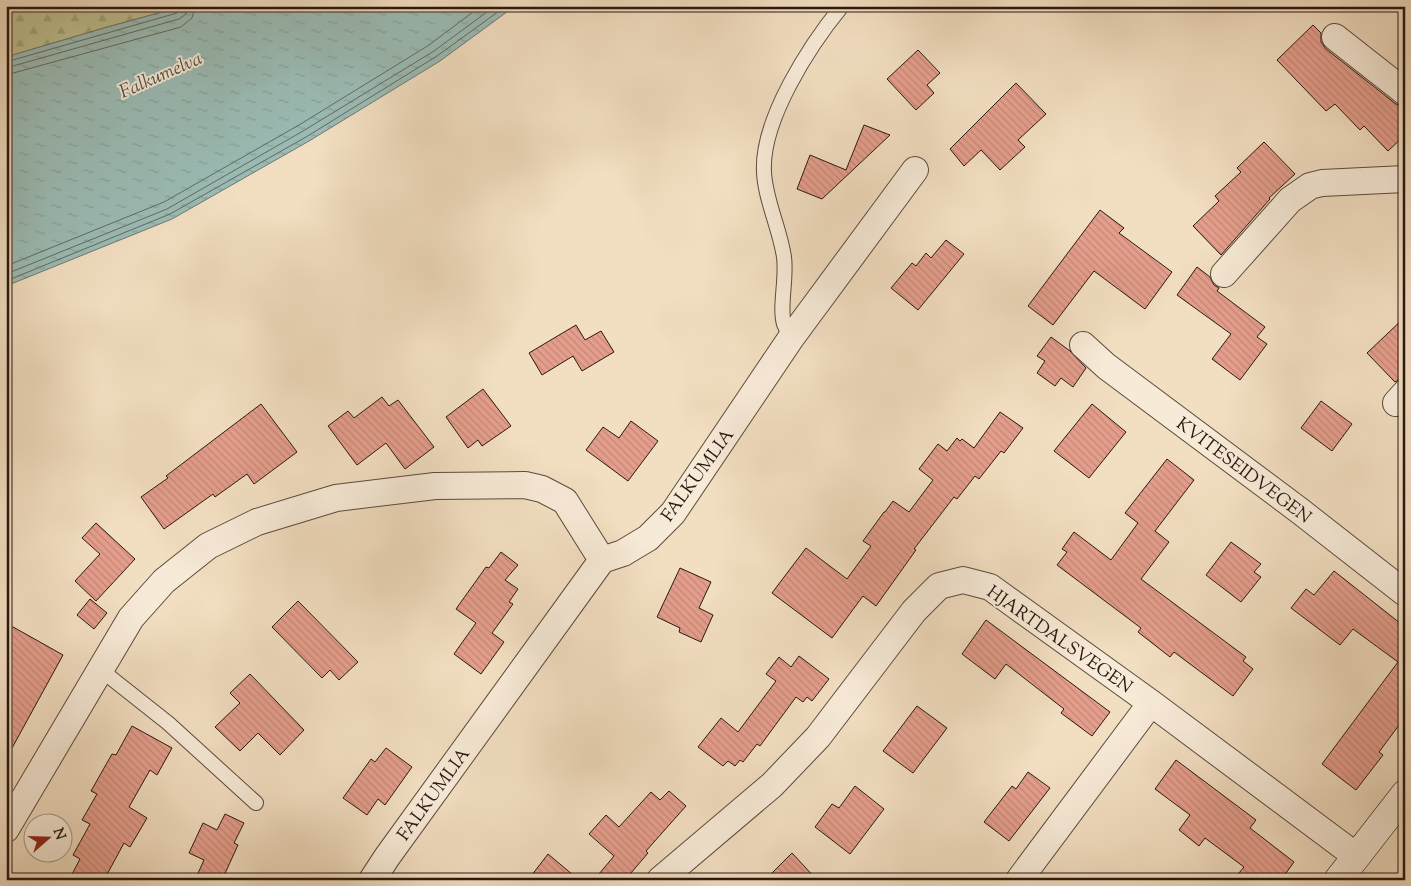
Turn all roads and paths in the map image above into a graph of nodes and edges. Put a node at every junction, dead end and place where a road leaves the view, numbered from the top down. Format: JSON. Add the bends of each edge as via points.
{"nodes":[{"id":1,"x":842,"y":6,"type":"edge"},
{"id":2,"x":1335,"y":37,"type":"dead end"},
{"id":3,"x":1405,"y":92,"type":"edge"},
{"id":4,"x":915,"y":170,"type":"dead end"},
{"id":5,"x":1405,"y":179,"type":"edge"},
{"id":6,"x":1224,"y":274,"type":"dead end"},
{"id":7,"x":791,"y":338,"type":"junction"},
{"id":8,"x":1083,"y":345,"type":"dead end"},
{"id":9,"x":602,"y":560,"type":"junction"},
{"id":10,"x":1405,"y":593,"type":"edge"},
{"id":11,"x":101,"y":670,"type":"junction"},
{"id":12,"x":1151,"y":703,"type":"junction"},
{"id":13,"x":1405,"y":794,"type":"edge"},
{"id":14,"x":256,"y":803,"type":"dead end"},
{"id":15,"x":6,"y":829,"type":"edge"},
{"id":16,"x":1356,"y":856,"type":"junction"},
{"id":17,"x":372,"y":880,"type":"edge"},
{"id":18,"x":660,"y":880,"type":"edge"},
{"id":19,"x":1019,"y":880,"type":"edge"},
{"id":20,"x":1338,"y":880,"type":"edge"}],
"edges":[{"from":1,"to":7,"type":"lane","via":[[795,75],[766,143],[764,172],[784,258],[786,276],[782,310]]},
{"from":2,"to":3,"type":"street"},
{"from":4,"to":7,"type":"street","name":"FALKUMLIA"},
{"from":5,"to":6,"type":"street","via":[[1310,186],[1290,200]]},
{"from":7,"to":9,"type":"street","name":"FALKUMLIA","via":[[673,513],[648,538],[623,553]]},
{"from":8,"to":10,"type":"street","name":"KVITESEIDVEGEN","via":[[1106,366]]},
{"from":9,"to":11,"type":"street","via":[[566,501],[525,485],[435,486],[336,498],[257,522],[208,546],[164,581],[131,618]]},
{"from":9,"to":17,"type":"street","name":"FALKUMLIA"},
{"from":11,"to":14,"type":"lane","via":[[168,723]]},
{"from":11,"to":15,"type":"street"},
{"from":12,"to":16,"type":"street","name":"HJARTDALSVEGEN"},
{"from":12,"to":18,"type":"street","name":"HJARTDALSVEGEN","via":[[990,586],[962,580],[939,586],[914,611],[812,744],[772,785]]},
{"from":12,"to":19,"type":"street"},
{"from":13,"to":16,"type":"street"},
{"from":16,"to":20,"type":"street"}]}
